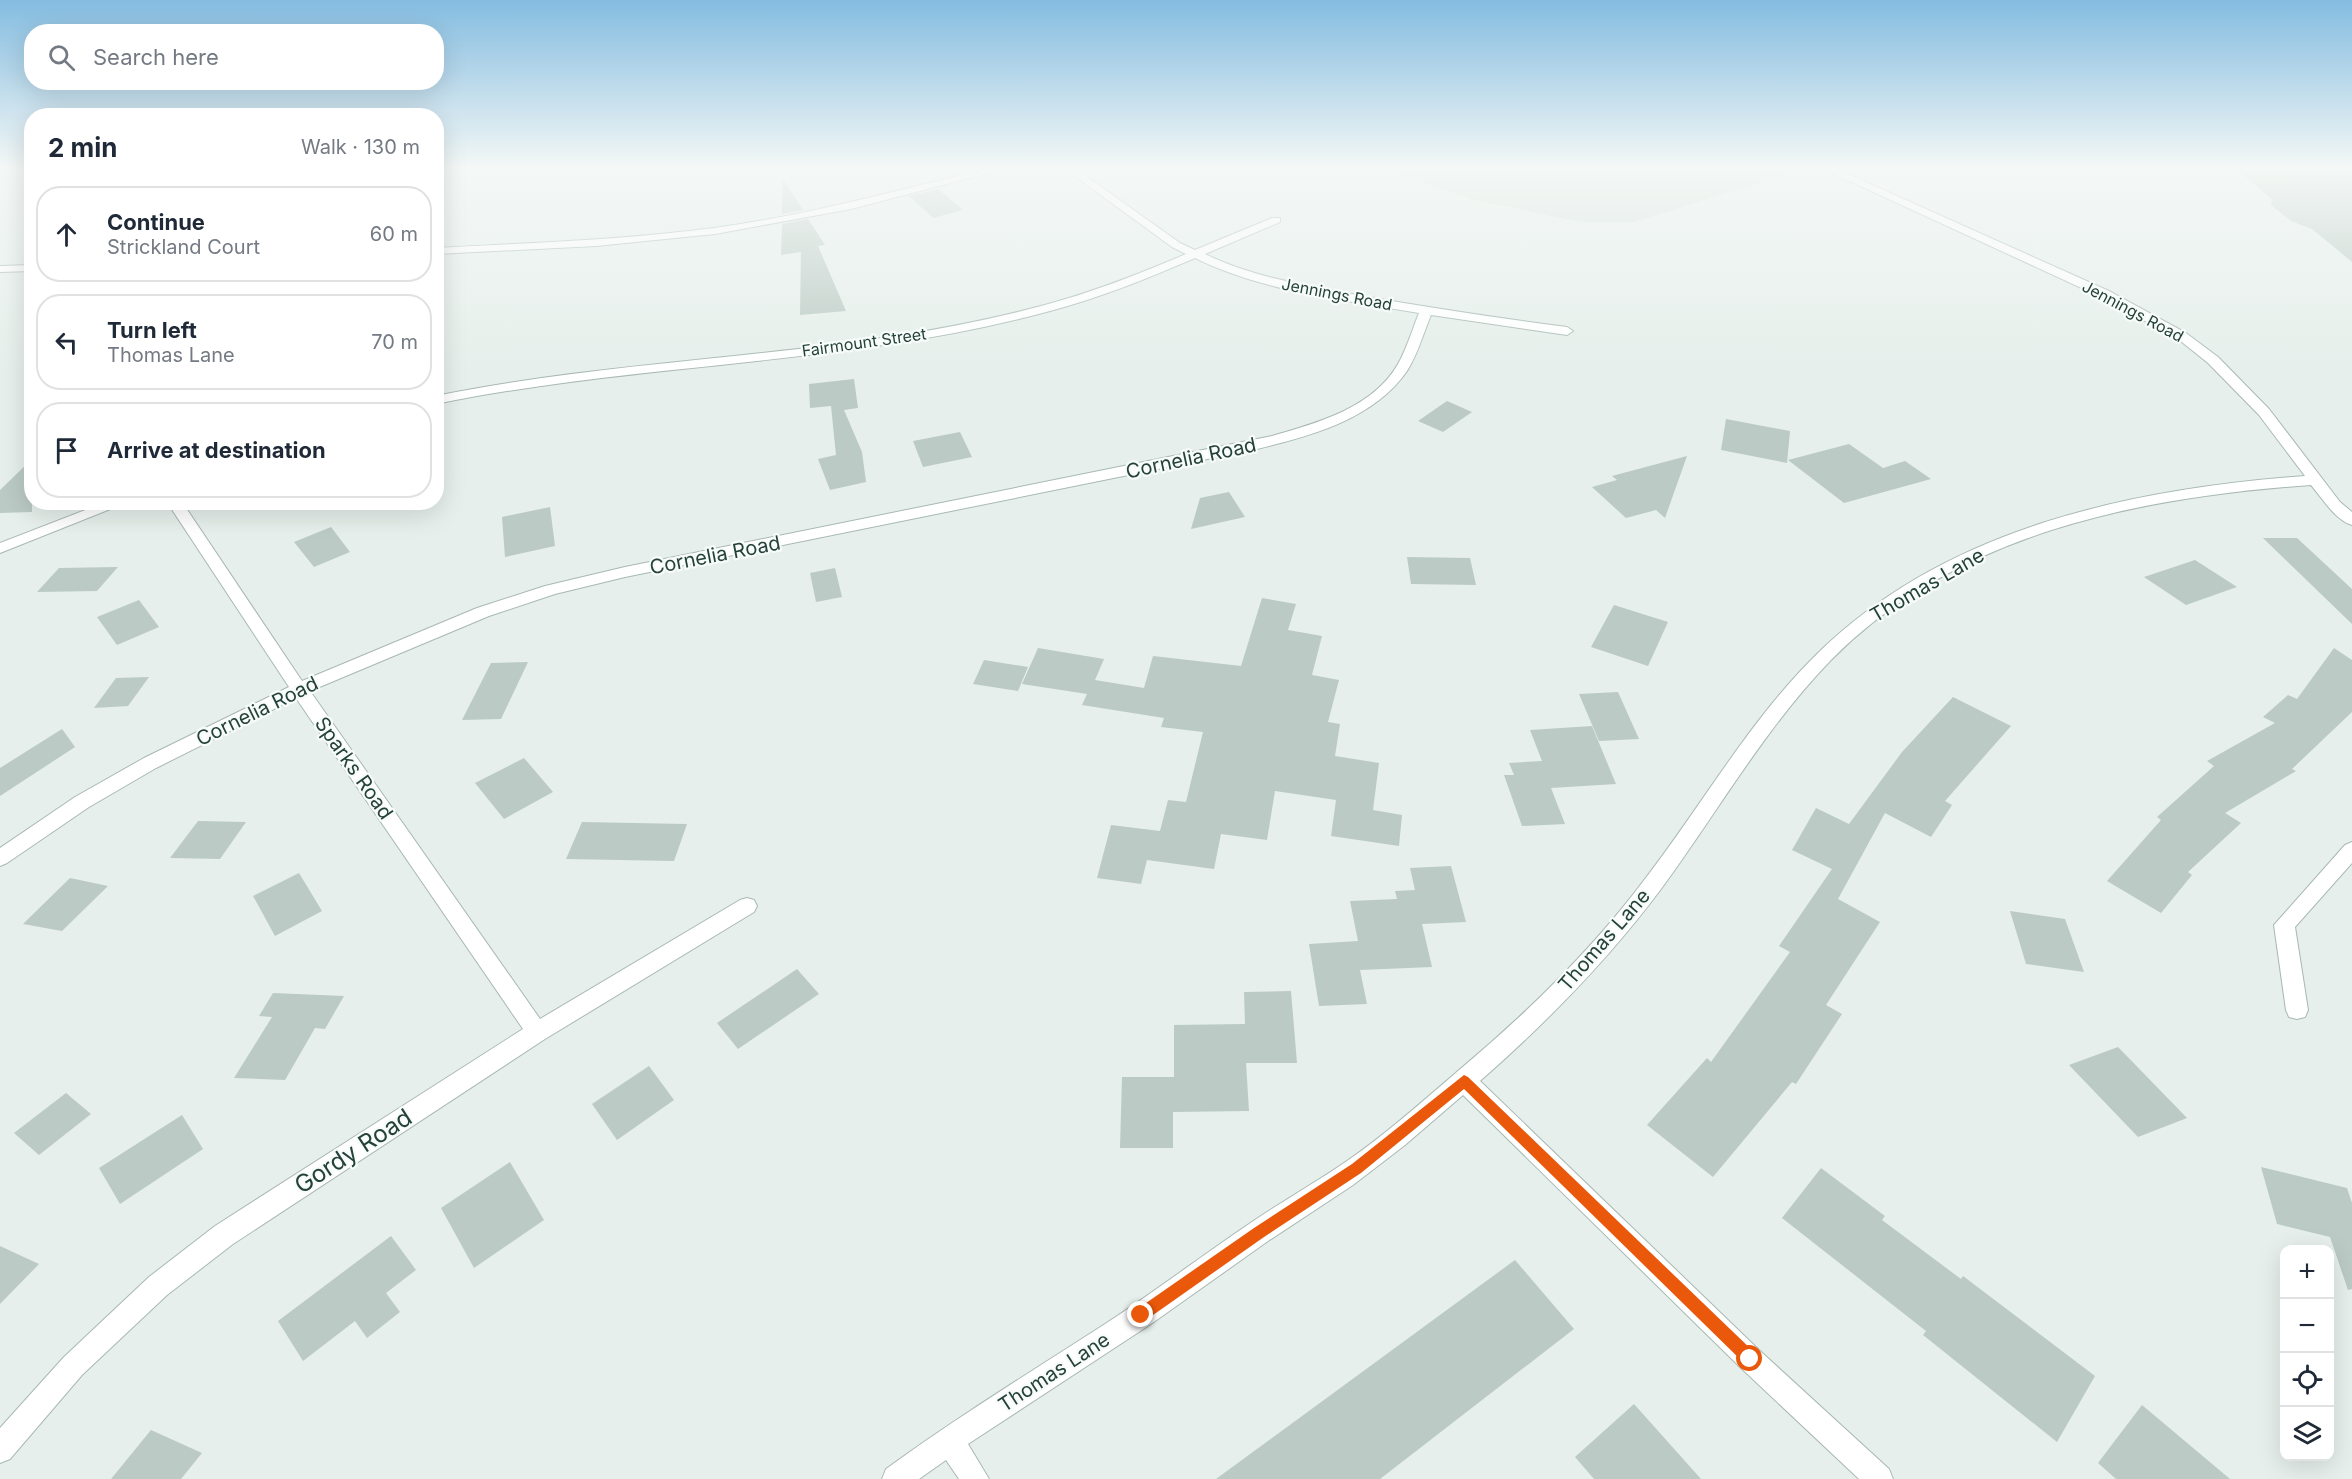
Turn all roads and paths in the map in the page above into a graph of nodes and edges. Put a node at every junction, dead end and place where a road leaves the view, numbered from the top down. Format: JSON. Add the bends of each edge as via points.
{"nodes":[{"id":1,"x":677,"y":235,"type":"edge"},
{"id":2,"x":1162,"y":235,"type":"edge"},
{"id":3,"x":1240,"y":235,"type":"edge"},
{"id":4,"x":1975,"y":235,"type":"edge"},
{"id":5,"x":444,"y":251,"type":"edge"},
{"id":6,"x":1193,"y":255,"type":"junction"},
{"id":7,"x":24,"y":268,"type":"edge"},
{"id":8,"x":0,"y":269,"type":"edge"},
{"id":9,"x":1426,"y":311,"type":"junction"},
{"id":10,"x":1567,"y":331,"type":"dead end"},
{"id":11,"x":444,"y":399,"type":"edge"},
{"id":12,"x":2315,"y":480,"type":"junction"},
{"id":13,"x":100,"y":510,"type":"edge"},
{"id":14,"x":179,"y":510,"type":"edge"},
{"id":15,"x":2352,"y":519,"type":"edge"},
{"id":16,"x":0,"y":548,"type":"edge"},
{"id":17,"x":299,"y":689,"type":"junction"},
{"id":18,"x":2352,"y":850,"type":"edge"},
{"id":19,"x":0,"y":858,"type":"edge"},
{"id":20,"x":747,"y":906,"type":"dead end"},
{"id":21,"x":2297,"y":1010,"type":"dead end"},
{"id":22,"x":537,"y":1032,"type":"junction"},
{"id":23,"x":1464,"y":1081,"type":"junction"},
{"id":24,"x":949,"y":1440,"type":"junction"},
{"id":25,"x":0,"y":1449,"type":"edge"},
{"id":26,"x":896,"y":1479,"type":"edge"},
{"id":27,"x":975,"y":1479,"type":"edge"},
{"id":28,"x":1879,"y":1479,"type":"edge"}],
"edges":[{"from":1,"to":5,"type":"street"},
{"from":2,"to":6,"type":"street","name":"Jennings Road"},
{"from":3,"to":6,"type":"street","name":"Fairmount Street"},
{"from":4,"to":12,"type":"street","name":"Jennings Road","via":[[2084,284],[2182,336],[2264,412]]},
{"from":6,"to":9,"type":"street","name":"Jennings Road","via":[[1234,271],[1299,288]]},
{"from":6,"to":11,"type":"street","name":"Fairmount Street","via":[[1079,299],[968,326],[882,341]]},
{"from":7,"to":8,"type":"street"},
{"from":9,"to":10,"type":"street","name":"Jennings Road"},
{"from":9,"to":17,"type":"street","name":"Cornelia Road","via":[[1402,369],[1385,388],[1354,411],[1305,431],[1257,445],[551,590],[483,612]]},
{"from":12,"to":15,"type":"street","name":"Jennings Road"},
{"from":12,"to":23,"type":"street","name":"Thomas Lane","via":[[2181,493],[2073,518],[1995,545],[1876,610],[1828,653],[1781,706],[1605,944],[1546,1006]]},
{"from":13,"to":16,"type":"street"},
{"from":14,"to":17,"type":"street","name":"Sparks Road"},
{"from":17,"to":19,"type":"street","name":"Cornelia Road","via":[[140,769],[82,802]]},
{"from":17,"to":22,"type":"street","name":"Sparks Road"},
{"from":18,"to":21,"type":"street","via":[[2284,925]]},
{"from":20,"to":22,"type":"street","name":"Gordy Road"},
{"from":22,"to":25,"type":"street","name":"Gordy Road","via":[[224,1235],[158,1286],[73,1366]]},
{"from":23,"to":24,"type":"street","name":"Thomas Lane","via":[[1356,1168]]},
{"from":23,"to":28,"type":"street"},
{"from":24,"to":26,"type":"street","name":"Thomas Lane"},
{"from":24,"to":27,"type":"street"}]}
